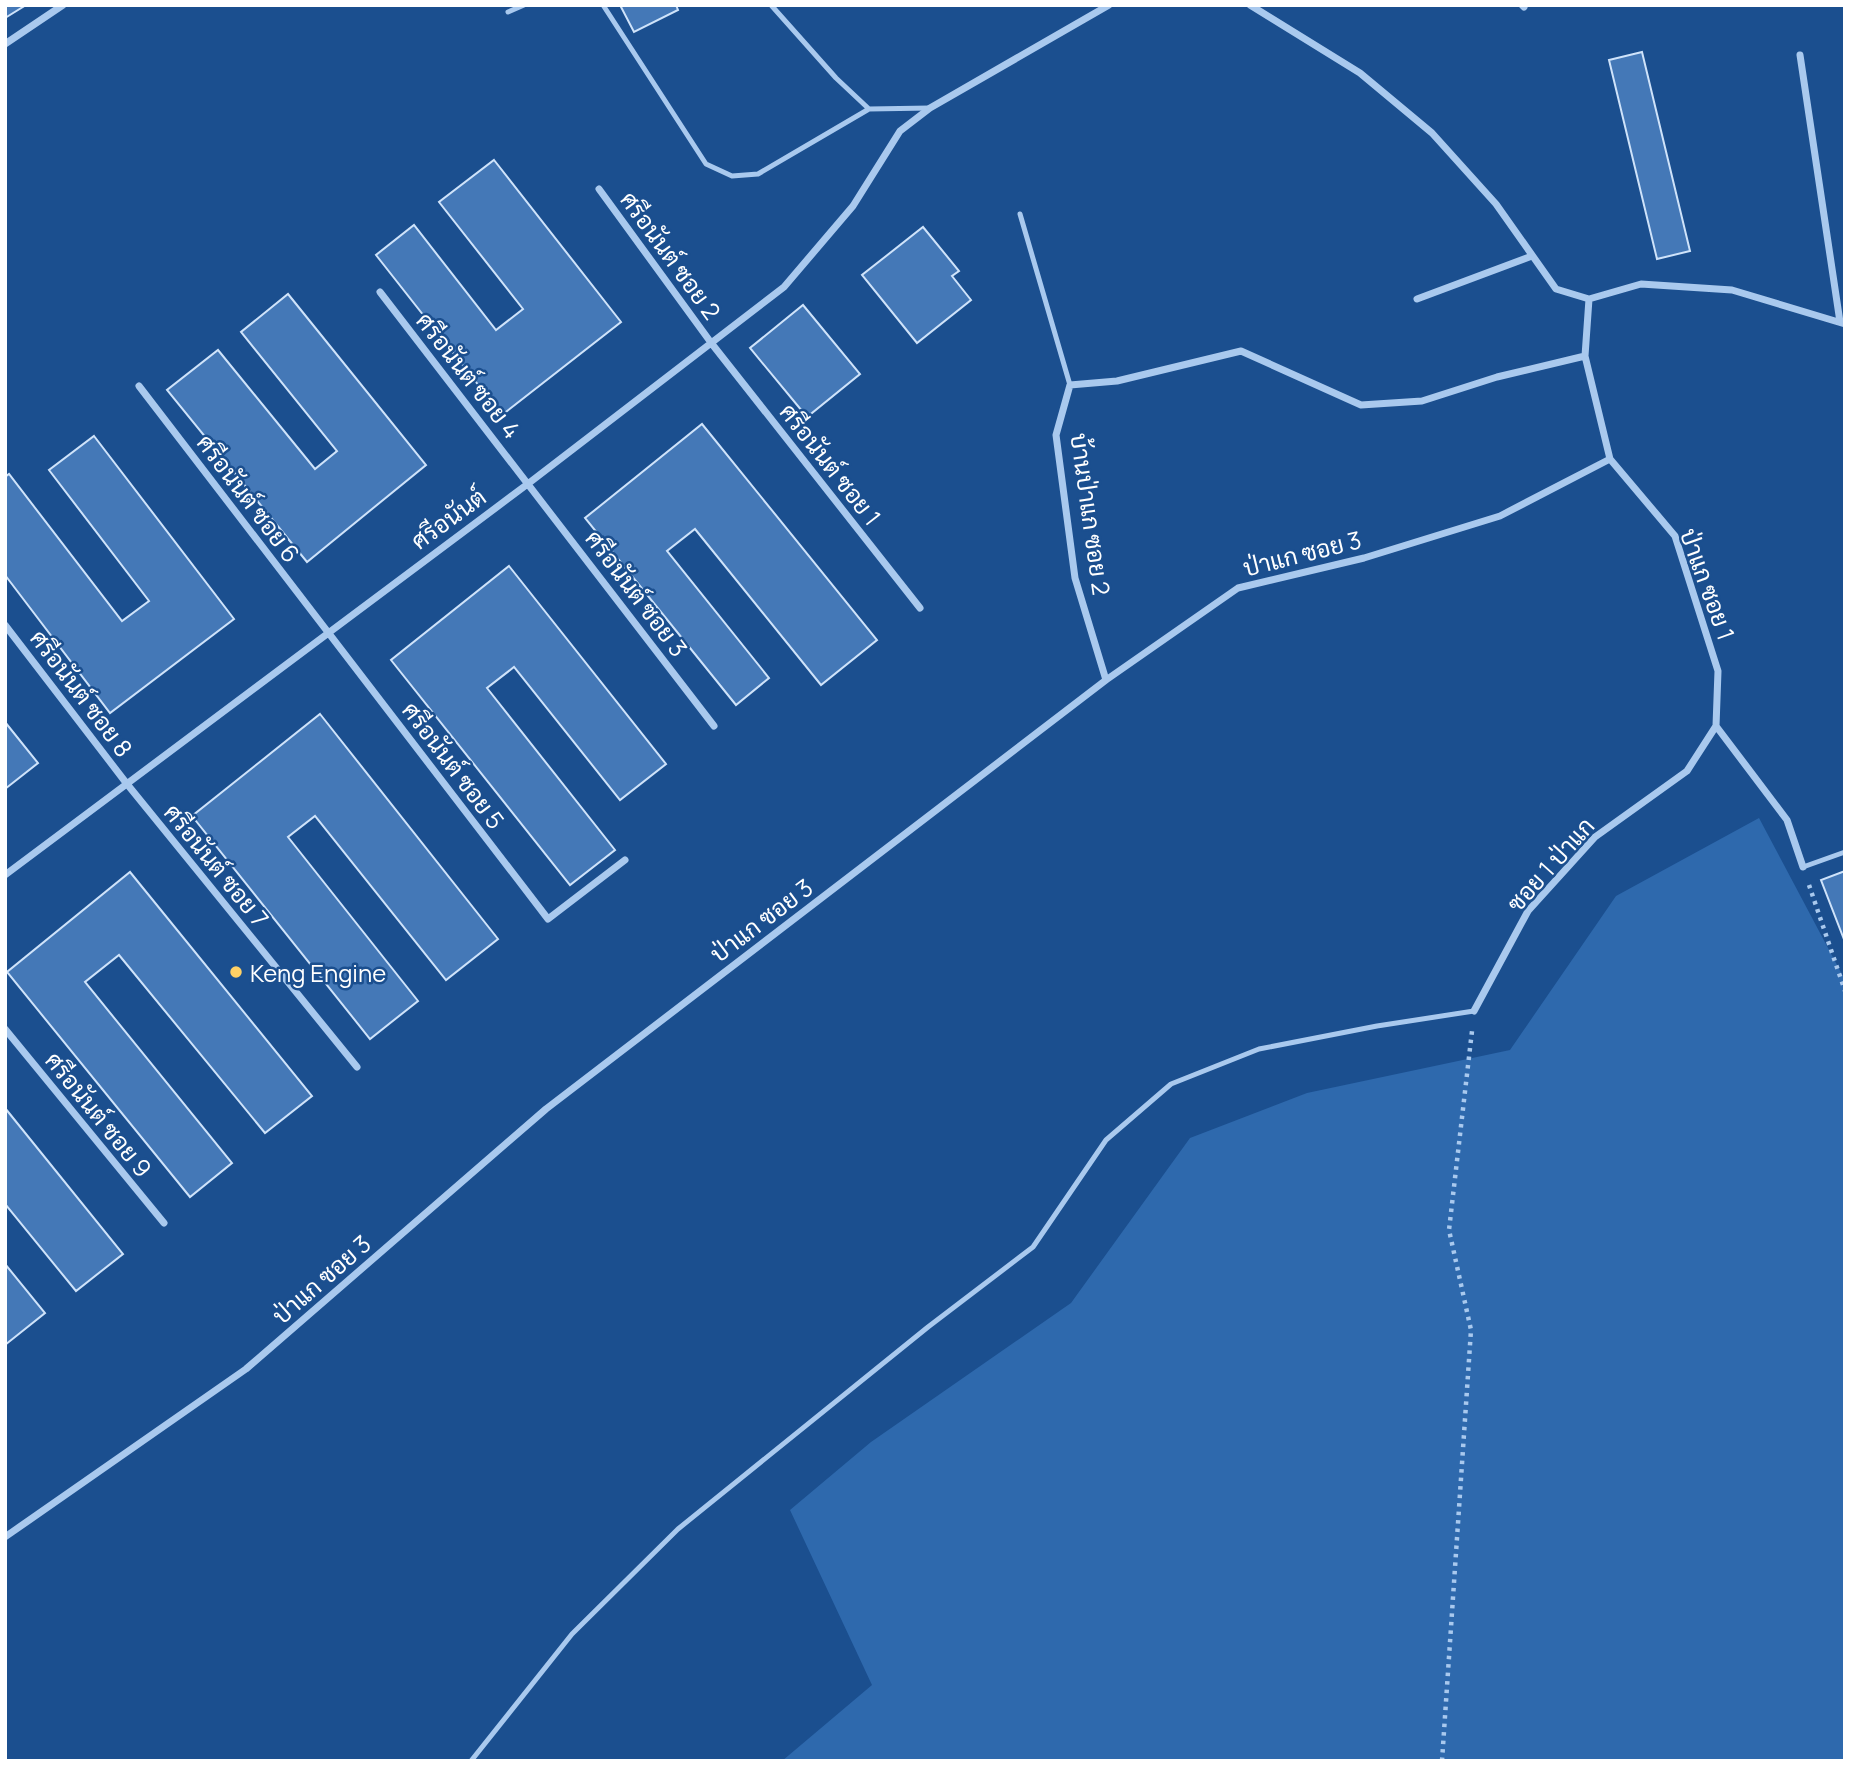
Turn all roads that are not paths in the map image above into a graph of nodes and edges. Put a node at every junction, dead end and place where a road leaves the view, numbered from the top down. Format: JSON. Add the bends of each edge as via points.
{"nodes":[{"id":1,"x":63,"y":5,"type":"edge"},
{"id":2,"x":524,"y":5,"type":"edge"},
{"id":3,"x":603,"y":5,"type":"edge"},
{"id":4,"x":771,"y":5,"type":"edge"},
{"id":5,"x":1109,"y":5,"type":"edge"},
{"id":6,"x":1250,"y":5,"type":"edge"},
{"id":7,"x":509,"y":12,"type":"dead end"},
{"id":8,"x":5,"y":44,"type":"edge"},
{"id":9,"x":1800,"y":55,"type":"dead end"},
{"id":10,"x":930,"y":108,"type":"junction"},
{"id":11,"x":869,"y":109,"type":"junction"},
{"id":12,"x":599,"y":189,"type":"dead end"},
{"id":13,"x":1020,"y":214,"type":"dead end"},
{"id":14,"x":1532,"y":256,"type":"junction"},
{"id":15,"x":380,"y":292,"type":"dead end"},
{"id":16,"x":1416,"y":299,"type":"dead end"},
{"id":17,"x":1589,"y":299,"type":"junction"},
{"id":18,"x":1842,"y":323,"type":"edge"},
{"id":19,"x":712,"y":344,"type":"junction"},
{"id":20,"x":1585,"y":356,"type":"junction"},
{"id":21,"x":1070,"y":385,"type":"junction"},
{"id":22,"x":139,"y":386,"type":"dead end"},
{"id":23,"x":1609,"y":459,"type":"junction"},
{"id":24,"x":529,"y":483,"type":"junction"},
{"id":25,"x":920,"y":608,"type":"dead end"},
{"id":26,"x":5,"y":625,"type":"edge"},
{"id":27,"x":329,"y":634,"type":"junction"},
{"id":28,"x":1106,"y":680,"type":"junction"},
{"id":29,"x":714,"y":726,"type":"dead end"},
{"id":30,"x":1716,"y":726,"type":"junction"},
{"id":31,"x":127,"y":784,"type":"junction"},
{"id":32,"x":1845,"y":852,"type":"edge"},
{"id":33,"x":625,"y":860,"type":"dead end"},
{"id":34,"x":1803,"y":867,"type":"joint"},
{"id":35,"x":5,"y":876,"type":"edge"},
{"id":36,"x":1474,"y":1011,"type":"joint"},
{"id":37,"x":5,"y":1030,"type":"edge"},
{"id":38,"x":357,"y":1067,"type":"dead end"},
{"id":39,"x":164,"y":1223,"type":"dead end"},
{"id":40,"x":5,"y":1537,"type":"edge"},
{"id":41,"x":471,"y":1761,"type":"edge"}],
"edges":[{"from":1,"to":8,"type":"street"},
{"from":2,"to":7,"type":"lane"},
{"from":3,"to":11,"type":"lane","via":[[706,164],[732,176],[758,174]]},
{"from":4,"to":11,"type":"lane"},
{"from":5,"to":10,"type":"street","name":"ศรีอนันต์"},
{"from":6,"to":14,"type":"street","via":[[1360,73],[1432,133],[1496,204]]},
{"from":9,"to":18,"type":"street"},
{"from":10,"to":11,"type":"lane"},
{"from":10,"to":19,"type":"street","name":"ศรีอนันต์","via":[[900,131],[853,206],[784,286]]},
{"from":12,"to":19,"type":"street","name":"ศรีอนันต์ ซอย 2"},
{"from":13,"to":21,"type":"lane"},
{"from":14,"to":16,"type":"street"},
{"from":14,"to":17,"type":"street","via":[[1556,289]]},
{"from":15,"to":24,"type":"street","name":"ศรีอนันต์ ซอย 4"},
{"from":17,"to":18,"type":"street","via":[[1641,284],[1732,290]]},
{"from":17,"to":20,"type":"street","name":"ป่าแก ซอย 1"},
{"from":19,"to":24,"type":"street","name":"ศรีอนันต์"},
{"from":19,"to":25,"type":"street","name":"ศรีอนันต์ ซอย 1"},
{"from":20,"to":21,"type":"street","via":[[1422,401],[1361,405],[1241,351],[1117,381]]},
{"from":20,"to":23,"type":"street","name":"ป่าแก ซอย 1"},
{"from":21,"to":28,"type":"street","name":"บ้านป่าแก ซอย 2","via":[[1056,435],[1075,578]]},
{"from":22,"to":27,"type":"street","name":"ศรีอนันต์ ซอย 6"},
{"from":23,"to":28,"type":"street","name":"ป่าแก ซอย 3","via":[[1500,516],[1364,558],[1238,588]]},
{"from":23,"to":30,"type":"street","name":"ป่าแก ซอย 1","via":[[1675,536],[1718,671]]},
{"from":24,"to":27,"type":"street","name":"ศรีอนันต์"},
{"from":24,"to":29,"type":"street","name":"ศรีอนันต์ ซอย 3"},
{"from":26,"to":31,"type":"street","name":"ศรีอนันต์ ซอย 8"},
{"from":27,"to":31,"type":"street","name":"ศรีอนันต์"},
{"from":27,"to":33,"type":"street","name":"ศรีอนันต์ ซอย 5","via":[[548,919]]},
{"from":28,"to":40,"type":"street","name":"ป่าแก ซอย 3","via":[[546,1109],[246,1369]]},
{"from":30,"to":34,"type":"street","via":[[1787,820]]},
{"from":30,"to":36,"type":"street","name":"ซอย 1 ป่าแก","via":[[1687,771],[1595,836],[1528,911]]},
{"from":31,"to":35,"type":"street","name":"ศรีอนันต์"},
{"from":31,"to":38,"type":"street","name":"ศรีอนันต์ ซอย 7"},
{"from":32,"to":34,"type":"lane"},
{"from":36,"to":41,"type":"lane","via":[[1259,1049],[1171,1084],[1106,1140],[1033,1247],[678,1529],[572,1634]]},
{"from":37,"to":39,"type":"street","name":"ศรีอนันต์ ซอย 9"}]}
